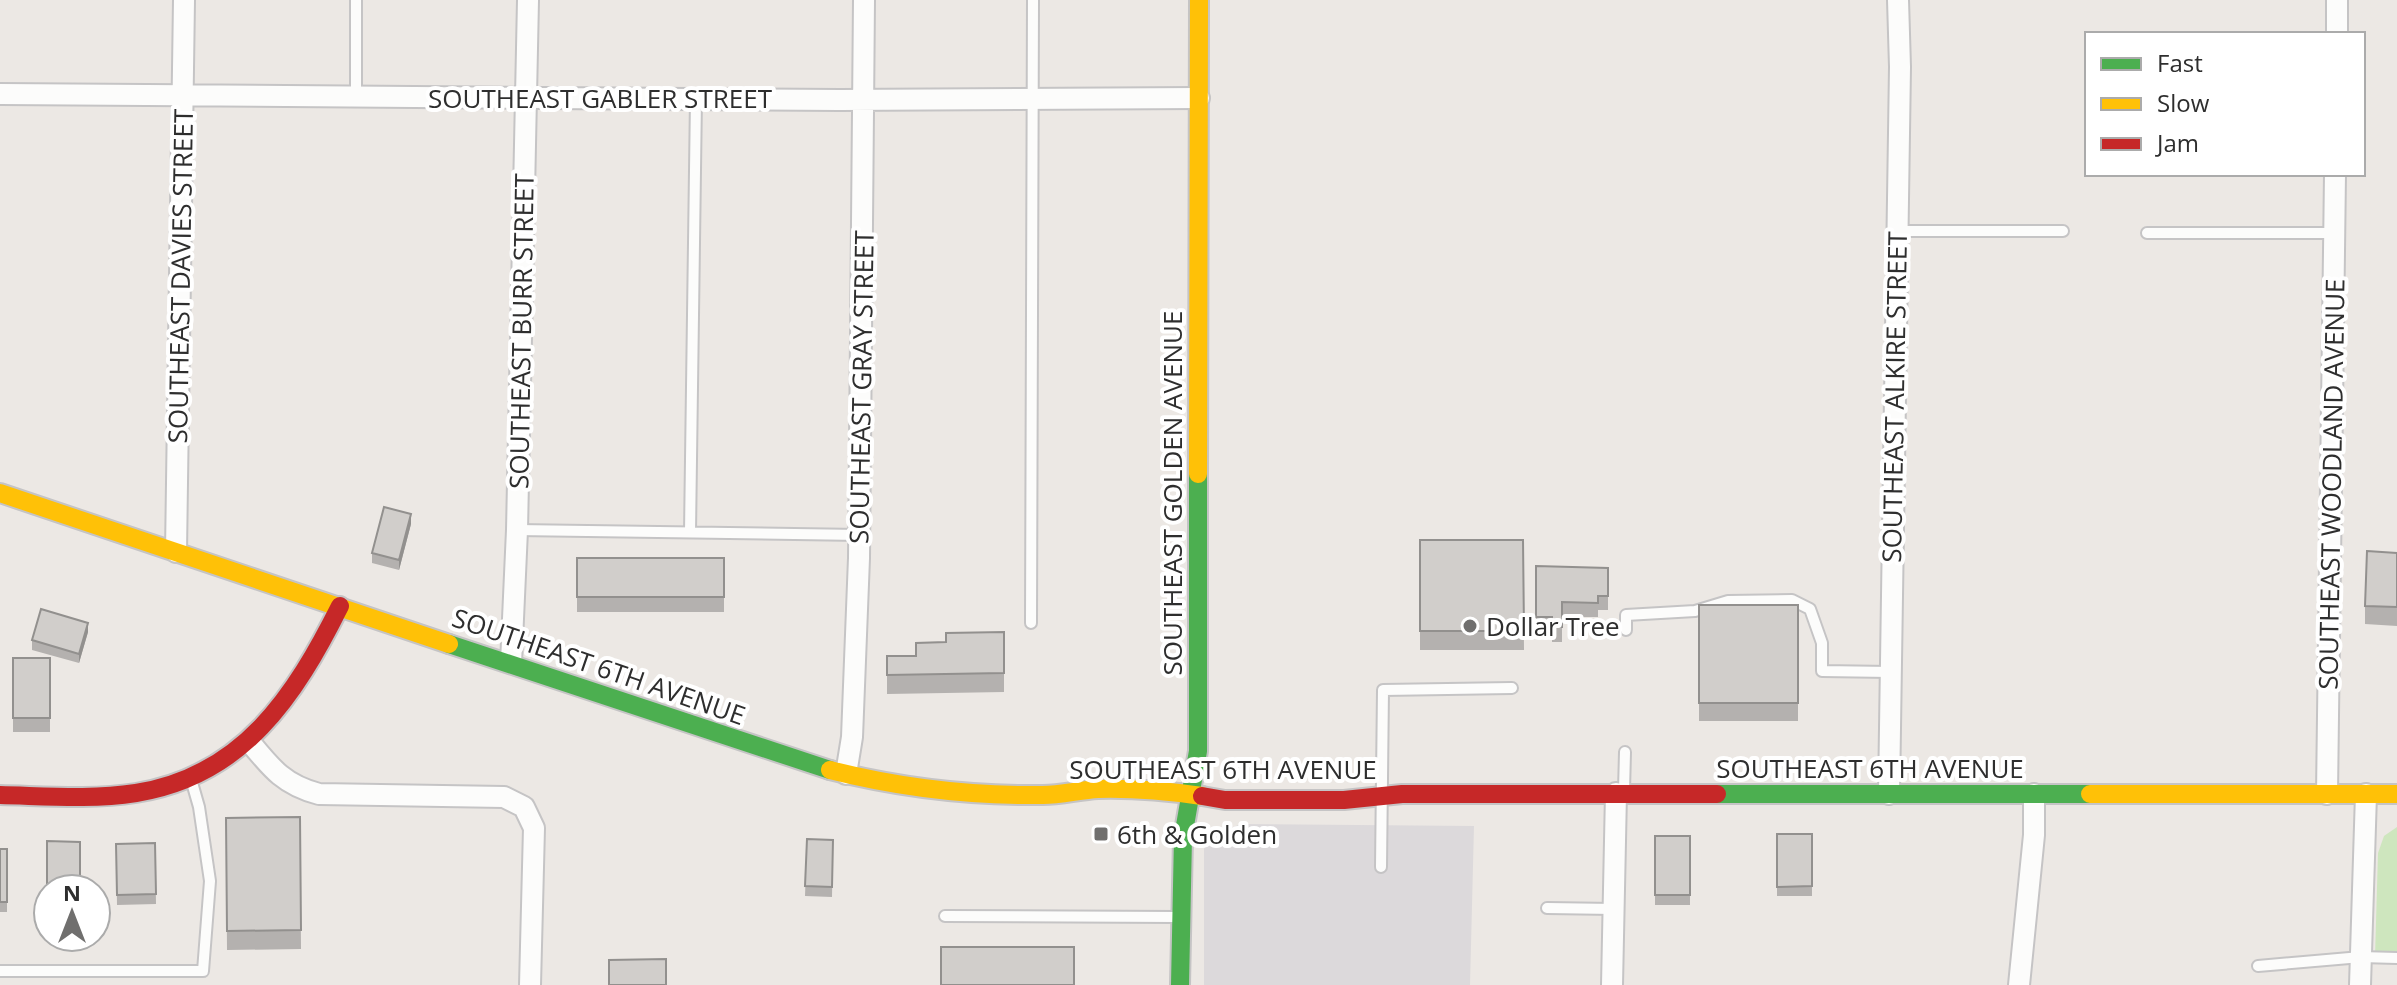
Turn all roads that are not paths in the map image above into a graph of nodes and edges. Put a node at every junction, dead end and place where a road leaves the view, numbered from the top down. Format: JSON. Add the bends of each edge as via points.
{"nodes":[{"id":1,"x":184,"y":0,"type":"edge"},
{"id":2,"x":356,"y":0,"type":"edge"},
{"id":3,"x":528,"y":0,"type":"edge"},
{"id":4,"x":864,"y":0,"type":"edge"},
{"id":5,"x":1033,"y":0,"type":"edge"},
{"id":6,"x":1199,"y":0,"type":"edge"},
{"id":7,"x":1898,"y":0,"type":"edge"},
{"id":8,"x":2337,"y":0,"type":"edge"},
{"id":9,"x":2337,"y":32,"type":"edge"},
{"id":10,"x":0,"y":94,"type":"edge"},
{"id":11,"x":527,"y":96,"type":"junction"},
{"id":12,"x":182,"y":97,"type":"junction"},
{"id":13,"x":356,"y":97,"type":"junction"},
{"id":14,"x":696,"y":98,"type":"junction"},
{"id":15,"x":1034,"y":98,"type":"junction"},
{"id":16,"x":1199,"y":98,"type":"junction"},
{"id":17,"x":864,"y":100,"type":"junction"},
{"id":18,"x":2335,"y":176,"type":"edge"},
{"id":19,"x":1897,"y":231,"type":"junction"},
{"id":20,"x":2063,"y":231,"type":"dead end"},
{"id":21,"x":2147,"y":233,"type":"dead end"},
{"id":22,"x":2334,"y":233,"type":"junction"},
{"id":23,"x":0,"y":493,"type":"edge"},
{"id":24,"x":517,"y":530,"type":"junction"},
{"id":25,"x":690,"y":532,"type":"junction"},
{"id":26,"x":860,"y":535,"type":"junction"},
{"id":27,"x":176,"y":552,"type":"junction"},
{"id":28,"x":340,"y":606,"type":"junction"},
{"id":29,"x":1031,"y":623,"type":"dead end"},
{"id":30,"x":1626,"y":630,"type":"dead end"},
{"id":31,"x":511,"y":663,"type":"junction"},
{"id":32,"x":1890,"y":672,"type":"junction"},
{"id":33,"x":1512,"y":688,"type":"dead end"},
{"id":34,"x":249,"y":741,"type":"junction"},
{"id":35,"x":1625,"y":752,"type":"dead end"},
{"id":36,"x":846,"y":774,"type":"junction"},
{"id":37,"x":191,"y":777,"type":"junction"},
{"id":38,"x":1620,"y":793,"type":"junction"},
{"id":39,"x":1889,"y":794,"type":"junction"},
{"id":40,"x":2034,"y":794,"type":"junction"},
{"id":41,"x":2327,"y":794,"type":"junction"},
{"id":42,"x":2366,"y":794,"type":"junction"},
{"id":43,"x":2397,"y":794,"type":"edge"},
{"id":44,"x":0,"y":795,"type":"edge"},
{"id":45,"x":1190,"y":795,"type":"junction"},
{"id":46,"x":1382,"y":796,"type":"junction"},
{"id":47,"x":1381,"y":867,"type":"dead end"},
{"id":48,"x":1547,"y":908,"type":"dead end"},
{"id":49,"x":1614,"y":909,"type":"junction"},
{"id":50,"x":945,"y":916,"type":"dead end"},
{"id":51,"x":1180,"y":917,"type":"junction"},
{"id":52,"x":2361,"y":957,"type":"junction"},
{"id":53,"x":2397,"y":958,"type":"edge"},
{"id":54,"x":2258,"y":966,"type":"dead end"},
{"id":55,"x":0,"y":971,"type":"edge"},
{"id":56,"x":530,"y":985,"type":"edge"},
{"id":57,"x":1180,"y":985,"type":"edge"},
{"id":58,"x":1612,"y":985,"type":"edge"},
{"id":59,"x":2019,"y":985,"type":"edge"},
{"id":60,"x":2360,"y":985,"type":"edge"}],
"edges":[{"from":1,"to":12,"type":"street","name":"SOUTHEAST DAVIES STREET"},
{"from":2,"to":13,"type":"lane"},
{"from":3,"to":11,"type":"street","name":"SOUTHEAST BURR STREET"},
{"from":4,"to":17,"type":"street","name":"SOUTHEAST GRAY STREET"},
{"from":5,"to":15,"type":"lane"},
{"from":6,"to":16,"type":"main road","name":"SOUTHEAST GOLDEN AVENUE"},
{"from":7,"to":19,"type":"street","name":"SOUTHEAST ALKIRE STREET"},
{"from":8,"to":9,"type":"street"},
{"from":10,"to":12,"type":"street","name":"SOUTHEAST GABLER STREET"},
{"from":11,"to":13,"type":"street","name":"SOUTHEAST GABLER STREET"},
{"from":11,"to":14,"type":"street","name":"SOUTHEAST GABLER STREET"},
{"from":11,"to":24,"type":"street","name":"SOUTHEAST BURR STREET"},
{"from":12,"to":13,"type":"street","name":"SOUTHEAST GABLER STREET"},
{"from":12,"to":27,"type":"street","name":"SOUTHEAST DAVIES STREET"},
{"from":14,"to":17,"type":"street","name":"SOUTHEAST GABLER STREET"},
{"from":14,"to":25,"type":"lane"},
{"from":15,"to":16,"type":"street","name":"SOUTHEAST GABLER STREET"},
{"from":15,"to":17,"type":"street","name":"SOUTHEAST GABLER STREET"},
{"from":15,"to":29,"type":"lane"},
{"from":16,"to":45,"type":"main road","name":"SOUTHEAST GOLDEN AVENUE","via":[[1198,736]]},
{"from":17,"to":26,"type":"street","name":"SOUTHEAST GRAY STREET"},
{"from":18,"to":22,"type":"street","name":"SOUTHEAST WOODLAND AVENUE"},
{"from":19,"to":20,"type":"lane"},
{"from":19,"to":32,"type":"street","name":"SOUTHEAST ALKIRE STREET"},
{"from":21,"to":22,"type":"lane"},
{"from":22,"to":41,"type":"street","name":"SOUTHEAST WOODLAND AVENUE"},
{"from":23,"to":27,"type":"main road","name":"SOUTHEAST 6TH AVENUE"},
{"from":24,"to":25,"type":"lane"},
{"from":24,"to":31,"type":"street","name":"SOUTHEAST BURR STREET"},
{"from":25,"to":26,"type":"lane"},
{"from":26,"to":36,"type":"street","name":"SOUTHEAST GRAY STREET"},
{"from":27,"to":28,"type":"main road","name":"SOUTHEAST 6TH AVENUE"},
{"from":28,"to":31,"type":"main road","name":"SOUTHEAST 6TH AVENUE"},
{"from":28,"to":34,"type":"main road","via":[[303,678]]},
{"from":30,"to":32,"type":"lane","via":[[1626,615],[1695,611],[1728,601],[1792,600],[1810,609],[1822,643],[1822,671]]},
{"from":31,"to":36,"type":"main road","name":"SOUTHEAST 6TH AVENUE"},
{"from":32,"to":39,"type":"street","name":"SOUTHEAST ALKIRE STREET"},
{"from":33,"to":46,"type":"lane","via":[[1383,690]]},
{"from":34,"to":37,"type":"main road"},
{"from":34,"to":56,"type":"street","via":[[293,786],[319,794],[504,797],[524,807],[534,828]]},
{"from":35,"to":38,"type":"lane"},
{"from":36,"to":45,"type":"main road","name":"SOUTHEAST 6TH AVENUE","via":[[925,790],[1046,795],[1156,789]]},
{"from":37,"to":44,"type":"main road","via":[[119,795]]},
{"from":37,"to":55,"type":"lane","via":[[210,881],[203,971]]},
{"from":38,"to":39,"type":"main road","name":"SOUTHEAST 6TH AVENUE"},
{"from":38,"to":46,"type":"main road","name":"SOUTHEAST 6TH AVENUE"},
{"from":38,"to":49,"type":"street"},
{"from":39,"to":40,"type":"main road","name":"SOUTHEAST 6TH AVENUE"},
{"from":40,"to":41,"type":"main road","name":"SOUTHEAST 6TH AVENUE"},
{"from":40,"to":59,"type":"street"},
{"from":41,"to":42,"type":"main road","name":"SOUTHEAST 6TH AVENUE"},
{"from":42,"to":43,"type":"main road","name":"SOUTHEAST 6TH AVENUE"},
{"from":42,"to":52,"type":"street"},
{"from":45,"to":46,"type":"main road","name":"SOUTHEAST 6TH AVENUE","via":[[1225,800]]},
{"from":45,"to":51,"type":"main road","name":"SOUTHEAST GOLDEN AVENUE"},
{"from":46,"to":47,"type":"lane"},
{"from":48,"to":49,"type":"lane"},
{"from":49,"to":58,"type":"street"},
{"from":50,"to":51,"type":"lane"},
{"from":51,"to":57,"type":"main road","name":"SOUTHEAST GOLDEN AVENUE"},
{"from":52,"to":53,"type":"lane"},
{"from":52,"to":54,"type":"lane"},
{"from":52,"to":60,"type":"street"}]}
